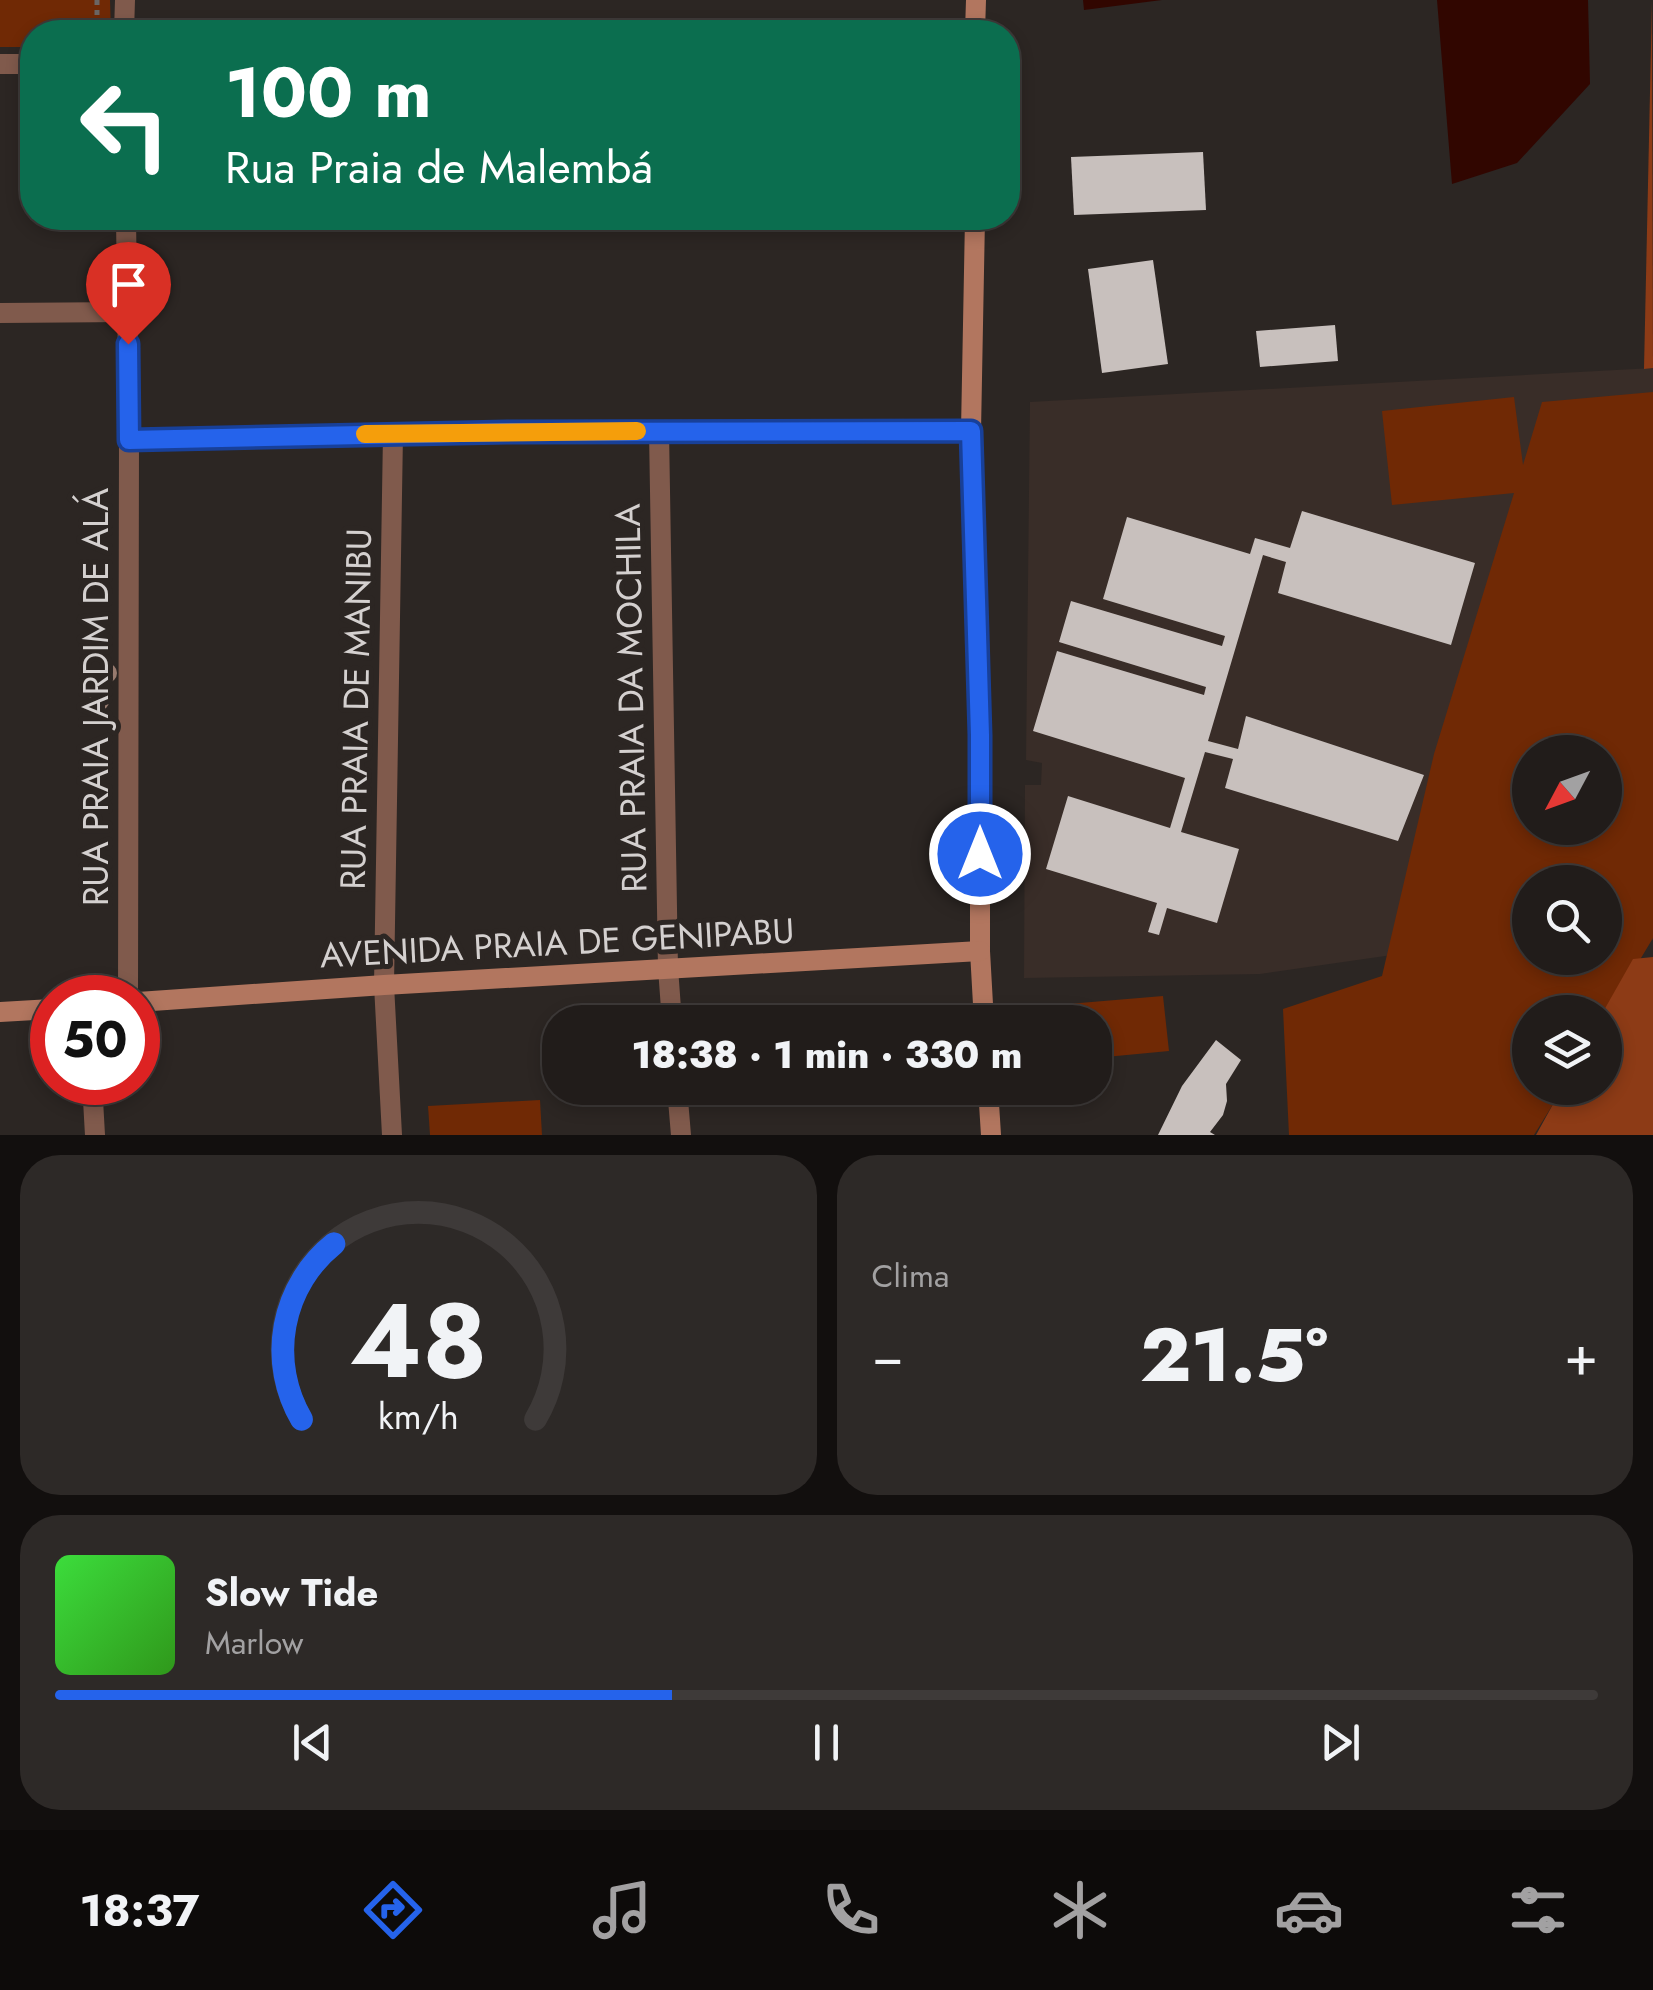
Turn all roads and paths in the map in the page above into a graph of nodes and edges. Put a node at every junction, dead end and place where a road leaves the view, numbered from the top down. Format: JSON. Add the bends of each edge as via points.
{"nodes":[{"id":1,"x":126,"y":230,"type":"edge"},
{"id":2,"x":974,"y":230,"type":"edge"},
{"id":3,"x":128,"y":312,"type":"junction"},
{"id":4,"x":0,"y":314,"type":"edge"},
{"id":5,"x":659,"y":431,"type":"junction"},
{"id":6,"x":971,"y":431,"type":"junction"},
{"id":7,"x":393,"y":434,"type":"junction"},
{"id":8,"x":129,"y":440,"type":"junction"},
{"id":9,"x":980,"y":950,"type":"junction"},
{"id":10,"x":668,"y":968,"type":"junction"},
{"id":11,"x":128,"y":975,"type":"edge"},
{"id":12,"x":384,"y":985,"type":"junction"},
{"id":13,"x":160,"y":1000,"type":"edge"},
{"id":14,"x":671,"y":1005,"type":"edge"},
{"id":15,"x":983,"y":1005,"type":"edge"},
{"id":16,"x":30,"y":1010,"type":"edge"},
{"id":17,"x":0,"y":1012,"type":"edge"},
{"id":18,"x":93,"y":1105,"type":"edge"},
{"id":19,"x":678,"y":1105,"type":"edge"},
{"id":20,"x":989,"y":1105,"type":"edge"},
{"id":21,"x":94,"y":1135,"type":"edge"},
{"id":22,"x":392,"y":1135,"type":"edge"},
{"id":23,"x":681,"y":1135,"type":"edge"},
{"id":24,"x":991,"y":1135,"type":"edge"}],
"edges":[{"from":1,"to":3,"type":"street","name":"RUA PRAIA JARDIM DE ALÁ"},
{"from":2,"to":6,"type":"main road"},
{"from":3,"to":4,"type":"street"},
{"from":3,"to":8,"type":"street","name":"RUA PRAIA JARDIM DE ALÁ"},
{"from":5,"to":6,"type":"street"},
{"from":5,"to":7,"type":"street"},
{"from":5,"to":10,"type":"street","name":"RUA PRAIA DA MOCHILA"},
{"from":6,"to":9,"type":"main road"},
{"from":7,"to":8,"type":"street"},
{"from":7,"to":12,"type":"street","name":"RUA PRAIA DE MANIBU"},
{"from":8,"to":11,"type":"street","name":"RUA PRAIA JARDIM DE ALÁ"},
{"from":9,"to":10,"type":"main road","name":"AVENIDA PRAIA DE GENIPABU"},
{"from":9,"to":15,"type":"main road"},
{"from":10,"to":12,"type":"main road","name":"AVENIDA PRAIA DE GENIPABU"},
{"from":10,"to":14,"type":"street","name":"RUA PRAIA DA MOCHILA"},
{"from":12,"to":13,"type":"main road","name":"AVENIDA PRAIA DE GENIPABU"},
{"from":12,"to":22,"type":"street","name":"RUA PRAIA DE MANIBU"},
{"from":16,"to":17,"type":"main road"},
{"from":18,"to":21,"type":"street"},
{"from":19,"to":23,"type":"street"},
{"from":20,"to":24,"type":"main road"}]}
